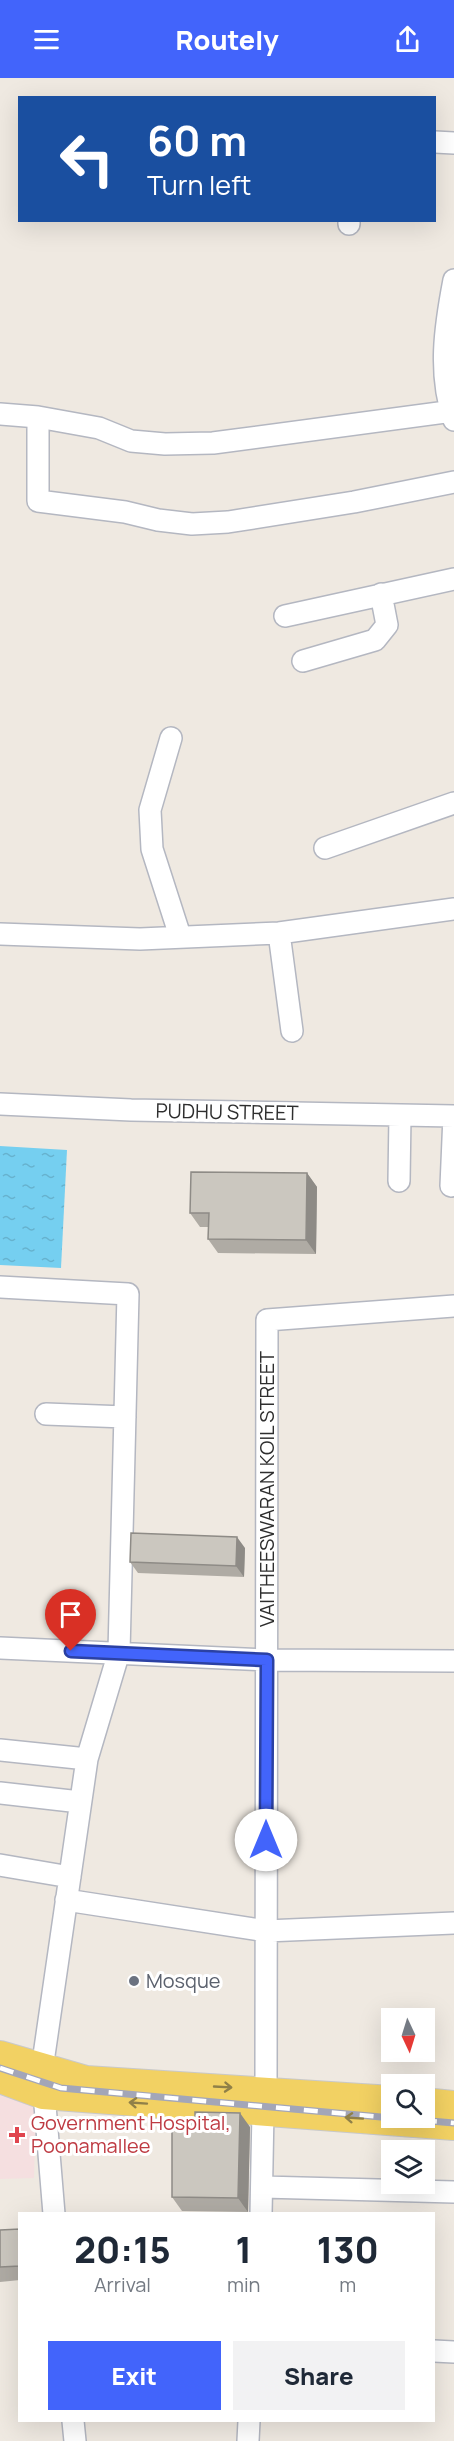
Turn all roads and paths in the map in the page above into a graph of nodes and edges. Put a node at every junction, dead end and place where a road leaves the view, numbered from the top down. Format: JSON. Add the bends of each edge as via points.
{"nodes":[{"id":1,"x":436,"y":142,"type":"edge"},
{"id":2,"x":454,"y":143,"type":"edge"},
{"id":3,"x":454,"y":280,"type":"edge"},
{"id":4,"x":0,"y":414,"type":"edge"},
{"id":5,"x":453,"y":414,"type":"edge"},
{"id":6,"x":38,"y":417,"type":"junction"},
{"id":7,"x":454,"y":482,"type":"edge"},
{"id":8,"x":454,"y":579,"type":"edge"},
{"id":9,"x":381,"y":594,"type":"junction"},
{"id":10,"x":285,"y":616,"type":"dead end"},
{"id":11,"x":303,"y":661,"type":"dead end"},
{"id":12,"x":171,"y":738,"type":"dead end"},
{"id":13,"x":454,"y":803,"type":"edge"},
{"id":14,"x":326,"y":848,"type":"dead end"},
{"id":15,"x":454,"y":909,"type":"edge"},
{"id":16,"x":279,"y":933,"type":"junction"},
{"id":17,"x":0,"y":934,"type":"edge"},
{"id":18,"x":180,"y":936,"type":"junction"},
{"id":19,"x":292,"y":1031,"type":"dead end"},
{"id":20,"x":0,"y":1104,"type":"edge"},
{"id":21,"x":400,"y":1115,"type":"junction"},
{"id":22,"x":454,"y":1116,"type":"edge"},
{"id":23,"x":399,"y":1180,"type":"dead end"},
{"id":24,"x":451,"y":1186,"type":"dead end"},
{"id":25,"x":0,"y":1287,"type":"edge"},
{"id":26,"x":454,"y":1306,"type":"edge"},
{"id":27,"x":46,"y":1414,"type":"dead end"},
{"id":28,"x":125,"y":1417,"type":"junction"},
{"id":29,"x":0,"y":1648,"type":"edge"},
{"id":30,"x":119,"y":1652,"type":"junction"},
{"id":31,"x":267,"y":1660,"type":"junction"},
{"id":32,"x":454,"y":1661,"type":"edge"},
{"id":33,"x":0,"y":1750,"type":"edge"},
{"id":34,"x":87,"y":1759,"type":"junction"},
{"id":35,"x":0,"y":1793,"type":"edge"},
{"id":36,"x":80,"y":1802,"type":"junction"},
{"id":37,"x":0,"y":1865,"type":"edge"},
{"id":38,"x":70,"y":1878,"type":"junction"},
{"id":39,"x":66,"y":1900,"type":"junction"},
{"id":40,"x":454,"y":1923,"type":"edge"},
{"id":41,"x":266,"y":1931,"type":"junction"},
{"id":42,"x":0,"y":2054,"type":"edge"},
{"id":43,"x":42,"y":2068,"type":"junction"},
{"id":44,"x":0,"y":2080,"type":"edge"},
{"id":45,"x":43,"y":2096,"type":"junction"},
{"id":46,"x":381,"y":2099,"type":"edge"},
{"id":47,"x":264,"y":2100,"type":"junction"},
{"id":48,"x":435,"y":2102,"type":"edge"},
{"id":49,"x":454,"y":2104,"type":"edge"},
{"id":50,"x":454,"y":2127,"type":"edge"},
{"id":51,"x":263,"y":2187,"type":"junction"},
{"id":52,"x":454,"y":2192,"type":"edge"},
{"id":53,"x":54,"y":2212,"type":"edge"},
{"id":54,"x":261,"y":2212,"type":"edge"},
{"id":55,"x":435,"y":2351,"type":"edge"},
{"id":56,"x":454,"y":2352,"type":"edge"},
{"id":57,"x":73,"y":2422,"type":"edge"},
{"id":58,"x":249,"y":2422,"type":"edge"},
{"id":59,"x":75,"y":2441,"type":"edge"},
{"id":60,"x":249,"y":2441,"type":"edge"}],
"edges":[{"from":1,"to":2,"type":"street"},
{"from":3,"to":5,"type":"street","via":[[443,348]]},
{"from":4,"to":6,"type":"street"},
{"from":5,"to":6,"type":"street","via":[[213,443],[165,444],[131,441],[99,428]]},
{"from":6,"to":7,"type":"street","via":[[38,501],[82,509],[125,512],[180,523],[228,522]]},
{"from":8,"to":9,"type":"street"},
{"from":9,"to":10,"type":"street"},
{"from":9,"to":11,"type":"street","via":[[387,625],[375,640]]},
{"from":12,"to":18,"type":"street","via":[[150,810],[152,849]]},
{"from":13,"to":14,"type":"street"},
{"from":15,"to":16,"type":"street"},
{"from":16,"to":18,"type":"street"},
{"from":16,"to":19,"type":"street"},
{"from":17,"to":18,"type":"street","via":[[140,939]]},
{"from":20,"to":21,"type":"street","name":"PUDHU STREET"},
{"from":21,"to":22,"type":"street","name":"PUDHU STREET"},
{"from":21,"to":23,"type":"street"},
{"from":22,"to":24,"type":"street"},
{"from":25,"to":28,"type":"street","via":[[128,1294]]},
{"from":26,"to":31,"type":"street","name":"VAITHEESWARAN KOIL STREET","via":[[267,1320]]},
{"from":27,"to":28,"type":"street"},
{"from":28,"to":30,"type":"street"},
{"from":29,"to":30,"type":"street"},
{"from":30,"to":31,"type":"street"},
{"from":30,"to":34,"type":"street"},
{"from":31,"to":32,"type":"street"},
{"from":31,"to":41,"type":"street","name":"VAITHEESWARAN KOIL STREET"},
{"from":33,"to":34,"type":"street"},
{"from":34,"to":36,"type":"street"},
{"from":35,"to":36,"type":"street"},
{"from":36,"to":38,"type":"street"},
{"from":37,"to":38,"type":"street"},
{"from":38,"to":39,"type":"street"},
{"from":39,"to":41,"type":"street"},
{"from":39,"to":43,"type":"street"},
{"from":40,"to":41,"type":"street"},
{"from":41,"to":47,"type":"street","name":"VAITHEESWARAN KOIL STREET"},
{"from":42,"to":43,"type":"main road"},
{"from":43,"to":45,"type":"street"},
{"from":43,"to":47,"type":"main road","one_way":true,"via":[[86,2079]]},
{"from":44,"to":45,"type":"main road"},
{"from":47,"to":45,"type":"main road","one_way":true},
{"from":45,"to":53,"type":"street"},
{"from":46,"to":47,"type":"main road"},
{"from":50,"to":47,"type":"main road","one_way":true},
{"from":47,"to":51,"type":"street","name":"VAITHEESWARAN KOIL STREET"},
{"from":48,"to":49,"type":"main road"},
{"from":51,"to":52,"type":"street"},
{"from":51,"to":54,"type":"street","name":"VAITHEESWARAN KOIL STREET"},
{"from":55,"to":56,"type":"street"},
{"from":57,"to":59,"type":"street"},
{"from":58,"to":60,"type":"street"}]}
